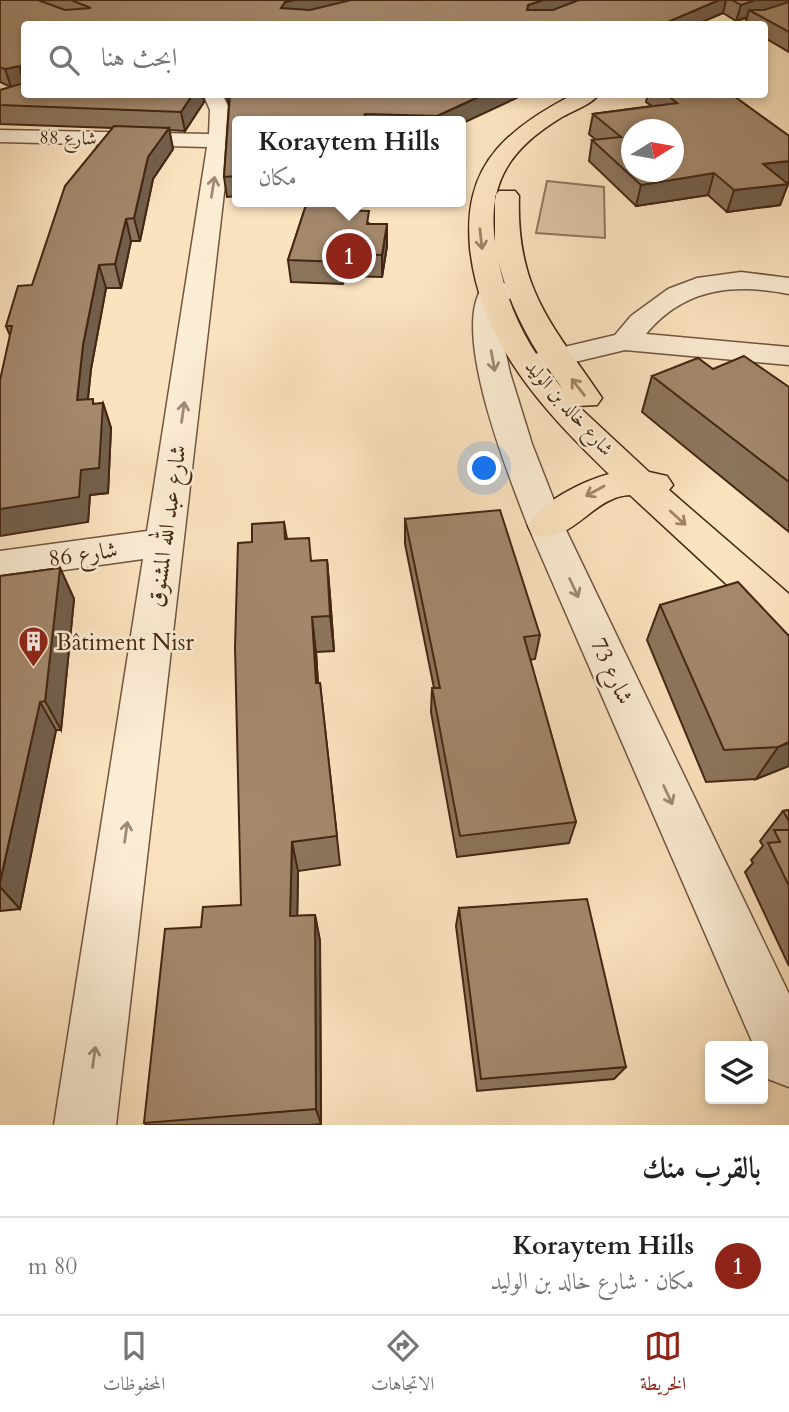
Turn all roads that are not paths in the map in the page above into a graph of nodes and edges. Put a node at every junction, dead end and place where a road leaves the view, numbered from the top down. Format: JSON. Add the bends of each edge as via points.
{"nodes":[{"id":1,"x":214,"y":98,"type":"edge"},
{"id":2,"x":590,"y":98,"type":"edge"},
{"id":3,"x":592,"y":98,"type":"edge"},
{"id":4,"x":0,"y":136,"type":"edge"},
{"id":5,"x":219,"y":141,"type":"junction"},
{"id":6,"x":789,"y":286,"type":"edge"},
{"id":7,"x":504,"y":292,"type":"junction"},
{"id":8,"x":625,"y":341,"type":"junction"},
{"id":9,"x":789,"y":356,"type":"edge"},
{"id":10,"x":543,"y":362,"type":"junction"},
{"id":11,"x":638,"y":482,"type":"junction"},
{"id":12,"x":685,"y":491,"type":"junction"},
{"id":13,"x":546,"y":526,"type":"junction"},
{"id":14,"x":165,"y":542,"type":"junction"},
{"id":15,"x":0,"y":565,"type":"edge"},
{"id":16,"x":789,"y":583,"type":"edge"},
{"id":17,"x":789,"y":618,"type":"edge"},
{"id":18,"x":789,"y":1058,"type":"edge"},
{"id":19,"x":85,"y":1125,"type":"edge"}],
"edges":[{"from":1,"to":5,"type":"street","name":"شارع عبد الله المشنوق","via":[[220,110]]},
{"from":2,"to":7,"type":"main road","name":"شارع خالد بن الوليد","one_way":true,"via":[[541,120],[505,152],[485,187],[480,227],[485,273]]},
{"from":3,"to":7,"type":"main road","name":"شارع خالد بن الوليد","via":[[534,146],[508,190]]},
{"from":4,"to":5,"type":"street","name":"شارع 88"},
{"from":14,"to":5,"type":"street","name":"شارع عبد الله المشنوق","one_way":true},
{"from":6,"to":8,"type":"street","via":[[749,280],[690,289],[650,310]]},
{"from":7,"to":10,"type":"main road","name":"شارع خالد بن الوليد"},
{"from":7,"to":13,"type":"street","name":"شارع 73","one_way":true,"via":[[488,328],[500,397]]},
{"from":8,"to":9,"type":"street"},
{"from":8,"to":10,"type":"street"},
{"from":10,"to":11,"type":"main road","name":"شارع خالد بن الوليد","via":[[559,402]]},
{"from":12,"to":10,"type":"main road","name":"شارع خالد بن الوليد","one_way":true},
{"from":11,"to":12,"type":"main road"},
{"from":11,"to":13,"type":"main road","one_way":true,"via":[[598,488]]},
{"from":11,"to":17,"type":"main road","name":"شارع خالد بن الوليد","one_way":true},
{"from":12,"to":16,"type":"main road","name":"شارع خالد بن الوليد"},
{"from":13,"to":18,"type":"street","name":"شارع 73","one_way":true},
{"from":14,"to":15,"type":"street","name":"شارع 86"},
{"from":19,"to":14,"type":"street","name":"شارع عبد الله المشنوق","one_way":true}]}
